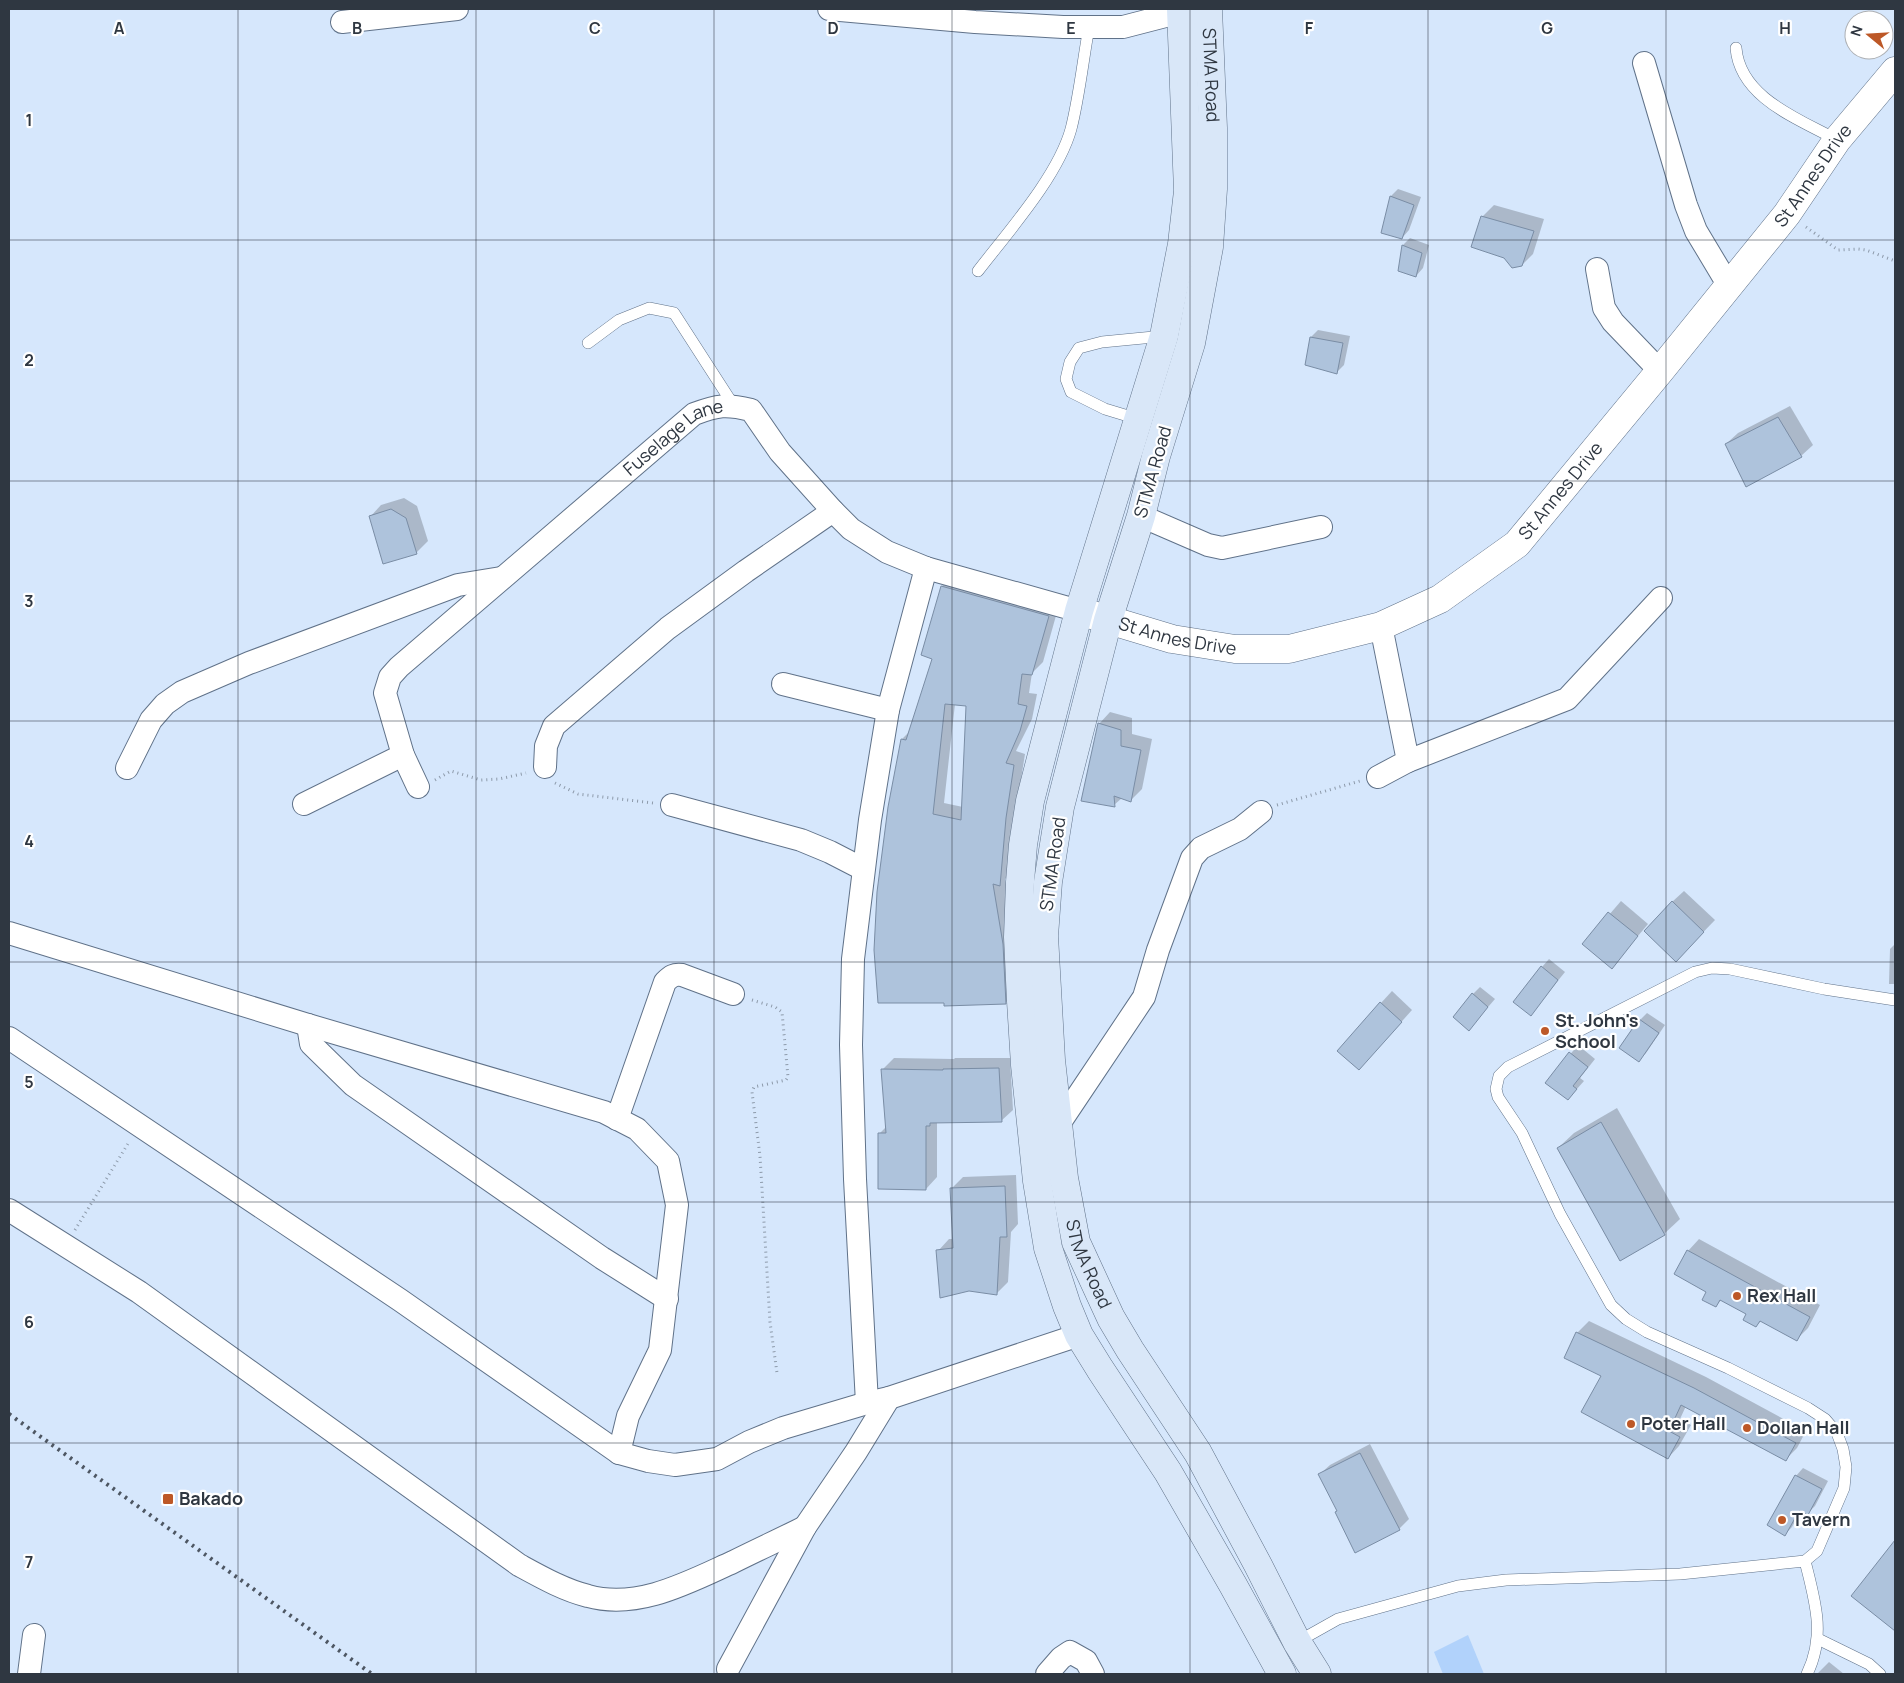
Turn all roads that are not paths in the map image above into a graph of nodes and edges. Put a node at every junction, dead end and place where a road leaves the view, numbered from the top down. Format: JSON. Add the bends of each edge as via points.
{"nodes":[{"id":1,"x":457,"y":9,"type":"edge"},
{"id":2,"x":829,"y":9,"type":"edge"},
{"id":3,"x":1190,"y":10,"type":"edge"},
{"id":4,"x":342,"y":22,"type":"dead end"},
{"id":5,"x":1089,"y":27,"type":"junction"},
{"id":6,"x":1736,"y":48,"type":"dead end"},
{"id":7,"x":1644,"y":63,"type":"dead end"},
{"id":8,"x":1895,"y":71,"type":"edge"},
{"id":9,"x":1837,"y":140,"type":"junction"},
{"id":10,"x":1597,"y":269,"type":"dead end"},
{"id":11,"x":978,"y":271,"type":"dead end"},
{"id":12,"x":1729,"y":286,"type":"junction"},
{"id":13,"x":1164,"y":336,"type":"junction"},
{"id":14,"x":588,"y":344,"type":"dead end"},
{"id":15,"x":1660,"y":371,"type":"junction"},
{"id":16,"x":734,"y":406,"type":"junction"},
{"id":17,"x":1138,"y":419,"type":"junction"},
{"id":18,"x":833,"y":511,"type":"junction"},
{"id":19,"x":1141,"y":516,"type":"junction"},
{"id":20,"x":1321,"y":527,"type":"dead end"},
{"id":21,"x":926,"y":568,"type":"junction"},
{"id":22,"x":502,"y":578,"type":"junction"},
{"id":23,"x":1661,"y":598,"type":"dead end"},
{"id":24,"x":1079,"y":611,"type":"junction"},
{"id":25,"x":1108,"y":620,"type":"junction"},
{"id":26,"x":1381,"y":626,"type":"junction"},
{"id":27,"x":783,"y":684,"type":"dead end"},
{"id":28,"x":888,"y":710,"type":"junction"},
{"id":29,"x":403,"y":754,"type":"junction"},
{"id":30,"x":1408,"y":761,"type":"junction"},
{"id":31,"x":545,"y":767,"type":"road end"},
{"id":32,"x":127,"y":768,"type":"dead end"},
{"id":33,"x":1378,"y":777,"type":"road end"},
{"id":34,"x":418,"y":787,"type":"road end"},
{"id":35,"x":304,"y":804,"type":"dead end"},
{"id":36,"x":672,"y":805,"type":"road end"},
{"id":37,"x":1261,"y":812,"type":"road end"},
{"id":38,"x":863,"y":869,"type":"junction"},
{"id":39,"x":9,"y":933,"type":"edge"},
{"id":40,"x":733,"y":994,"type":"road end"},
{"id":41,"x":1895,"y":1000,"type":"edge"},
{"id":42,"x":308,"y":1026,"type":"junction"},
{"id":43,"x":9,"y":1038,"type":"edge"},
{"id":44,"x":617,"y":1119,"type":"junction"},
{"id":45,"x":1059,"y":1124,"type":"junction"},
{"id":46,"x":9,"y":1210,"type":"edge"},
{"id":47,"x":667,"y":1299,"type":"junction"},
{"id":48,"x":1079,"y":1335,"type":"junction"},
{"id":49,"x":889,"y":1398,"type":"junction"},
{"id":50,"x":866,"y":1403,"type":"junction"},
{"id":51,"x":619,"y":1453,"type":"junction"},
{"id":52,"x":805,"y":1527,"type":"junction"},
{"id":53,"x":1805,"y":1561,"type":"junction"},
{"id":54,"x":34,"y":1635,"type":"dead end"},
{"id":55,"x":1818,"y":1639,"type":"junction"},
{"id":56,"x":1297,"y":1642,"type":"junction"},
{"id":57,"x":728,"y":1669,"type":"dead end"},
{"id":58,"x":29,"y":1674,"type":"edge"},
{"id":59,"x":1047,"y":1674,"type":"edge"},
{"id":60,"x":1093,"y":1674,"type":"edge"},
{"id":61,"x":1282,"y":1674,"type":"edge"},
{"id":62,"x":1317,"y":1674,"type":"edge"},
{"id":63,"x":1806,"y":1674,"type":"edge"},
{"id":64,"x":1880,"y":1674,"type":"edge"}],
"edges":[{"from":1,"to":4,"type":"street"},
{"from":2,"to":5,"type":"street","via":[[975,22]]},
{"from":3,"to":5,"type":"street","via":[[1123,27]]},
{"from":3,"to":13,"type":"main road","name":"STMA Road","via":[[1188,191],[1182,244]]},
{"from":3,"to":19,"type":"main road","name":"STMA Road","via":[[1213,146],[1209,247],[1191,343]]},
{"from":5,"to":11,"type":"lane","via":[[1070,130],[1055,166]]},
{"from":6,"to":9,"type":"lane","via":[[1744,76],[1756,91],[1780,109]]},
{"from":7,"to":12,"type":"street","via":[[1696,232]]},
{"from":8,"to":9,"type":"street","name":"St Annes Drive"},
{"from":9,"to":12,"type":"street","name":"St Annes Drive","via":[[1787,214]]},
{"from":10,"to":15,"type":"street","via":[[1604,308],[1613,322]]},
{"from":12,"to":15,"type":"street","name":"St Annes Drive"},
{"from":13,"to":17,"type":"main road","name":"STMA Road"},
{"from":13,"to":17,"type":"lane","via":[[1102,342],[1080,348],[1070,362],[1066,379],[1071,392],[1105,409]]},
{"from":14,"to":16,"type":"lane","via":[[620,320],[650,308],[674,313]]},
{"from":15,"to":26,"type":"street","name":"St Annes Drive","via":[[1517,544],[1440,599]]},
{"from":16,"to":18,"type":"street","name":"Fuselage Lane","via":[[751,410],[780,452]]},
{"from":16,"to":22,"type":"street","name":"Fuselage Lane","via":[[716,406],[694,414]]},
{"from":17,"to":24,"type":"main road","name":"STMA Road"},
{"from":18,"to":21,"type":"street","name":"Fuselage Lane","via":[[851,529],[887,552]]},
{"from":18,"to":31,"type":"street","via":[[668,628],[559,721],[546,746]]},
{"from":19,"to":20,"type":"street","via":[[1222,548]]},
{"from":19,"to":25,"type":"main road","name":"STMA Road"},
{"from":21,"to":24,"type":"street","name":"Fuselage Lane"},
{"from":21,"to":28,"type":"street"},
{"from":22,"to":29,"type":"street","name":"Fuselage Lane","via":[[390,677],[385,693]]},
{"from":22,"to":32,"type":"street","via":[[458,585],[249,663],[182,692],[151,720]]},
{"from":23,"to":30,"type":"street","via":[[1567,699]]},
{"from":24,"to":25,"type":"street","name":"St Annes Drive"},
{"from":24,"to":48,"type":"main road","name":"STMA Road","via":[[1030,801],[1023,845],[1018,937],[1025,1065],[1037,1181],[1048,1248]]},
{"from":25,"to":26,"type":"street","name":"St Annes Drive","via":[[1172,639],[1235,649],[1289,649]]},
{"from":25,"to":45,"type":"main road","name":"STMA Road","via":[[1060,807],[1048,882],[1044,936],[1051,1060]]},
{"from":26,"to":30,"type":"street"},
{"from":27,"to":28,"type":"street"},
{"from":28,"to":38,"type":"street"},
{"from":29,"to":34,"type":"street","name":"Fuselage Lane"},
{"from":29,"to":35,"type":"street"},
{"from":30,"to":33,"type":"street"},
{"from":36,"to":38,"type":"street","via":[[801,840]]},
{"from":37,"to":45,"type":"street","via":[[1240,828],[1201,848],[1192,858],[1144,997]]},
{"from":38,"to":50,"type":"street","via":[[853,959],[851,1045]]},
{"from":39,"to":42,"type":"street"},
{"from":40,"to":44,"type":"street","via":[[682,975],[670,977]]},
{"from":41,"to":53,"type":"lane","via":[[1712,968],[1695,972],[1508,1067],[1499,1076],[1496,1089],[1611,1305],[1647,1332],[1808,1408],[1824,1418],[1838,1433],[1846,1467],[1844,1488],[1816,1551]]},
{"from":42,"to":44,"type":"street","via":[[604,1112]]},
{"from":42,"to":47,"type":"street","via":[[311,1044],[353,1085],[602,1258]]},
{"from":43,"to":51,"type":"street","via":[[400,1300]]},
{"from":44,"to":47,"type":"street","via":[[637,1129],[668,1161],[676,1205]]},
{"from":45,"to":56,"type":"main road","name":"STMA Road","via":[[1064,1178],[1076,1242],[1111,1318],[1198,1453]]},
{"from":46,"to":52,"type":"street","via":[[139,1292],[519,1565],[572,1590],[621,1600],[655,1594],[697,1579]]},
{"from":47,"to":51,"type":"street","via":[[660,1350],[628,1416]]},
{"from":48,"to":49,"type":"street"},
{"from":48,"to":61,"type":"main road","name":"STMA Road","via":[[1168,1472]]},
{"from":49,"to":50,"type":"street"},
{"from":49,"to":52,"type":"street"},
{"from":50,"to":51,"type":"street","via":[[783,1428],[717,1459],[676,1465]]},
{"from":52,"to":57,"type":"street"},
{"from":53,"to":55,"type":"lane","via":[[1817,1611]]},
{"from":53,"to":56,"type":"lane","via":[[1680,1574],[1506,1580],[1458,1586],[1338,1619]]},
{"from":54,"to":58,"type":"street"},
{"from":55,"to":63,"type":"lane"},
{"from":55,"to":64,"type":"lane","via":[[1869,1664]]},
{"from":56,"to":62,"type":"main road","name":"STMA Road"},
{"from":59,"to":60,"type":"street","via":[[1070,1652],[1086,1661]]}]}
